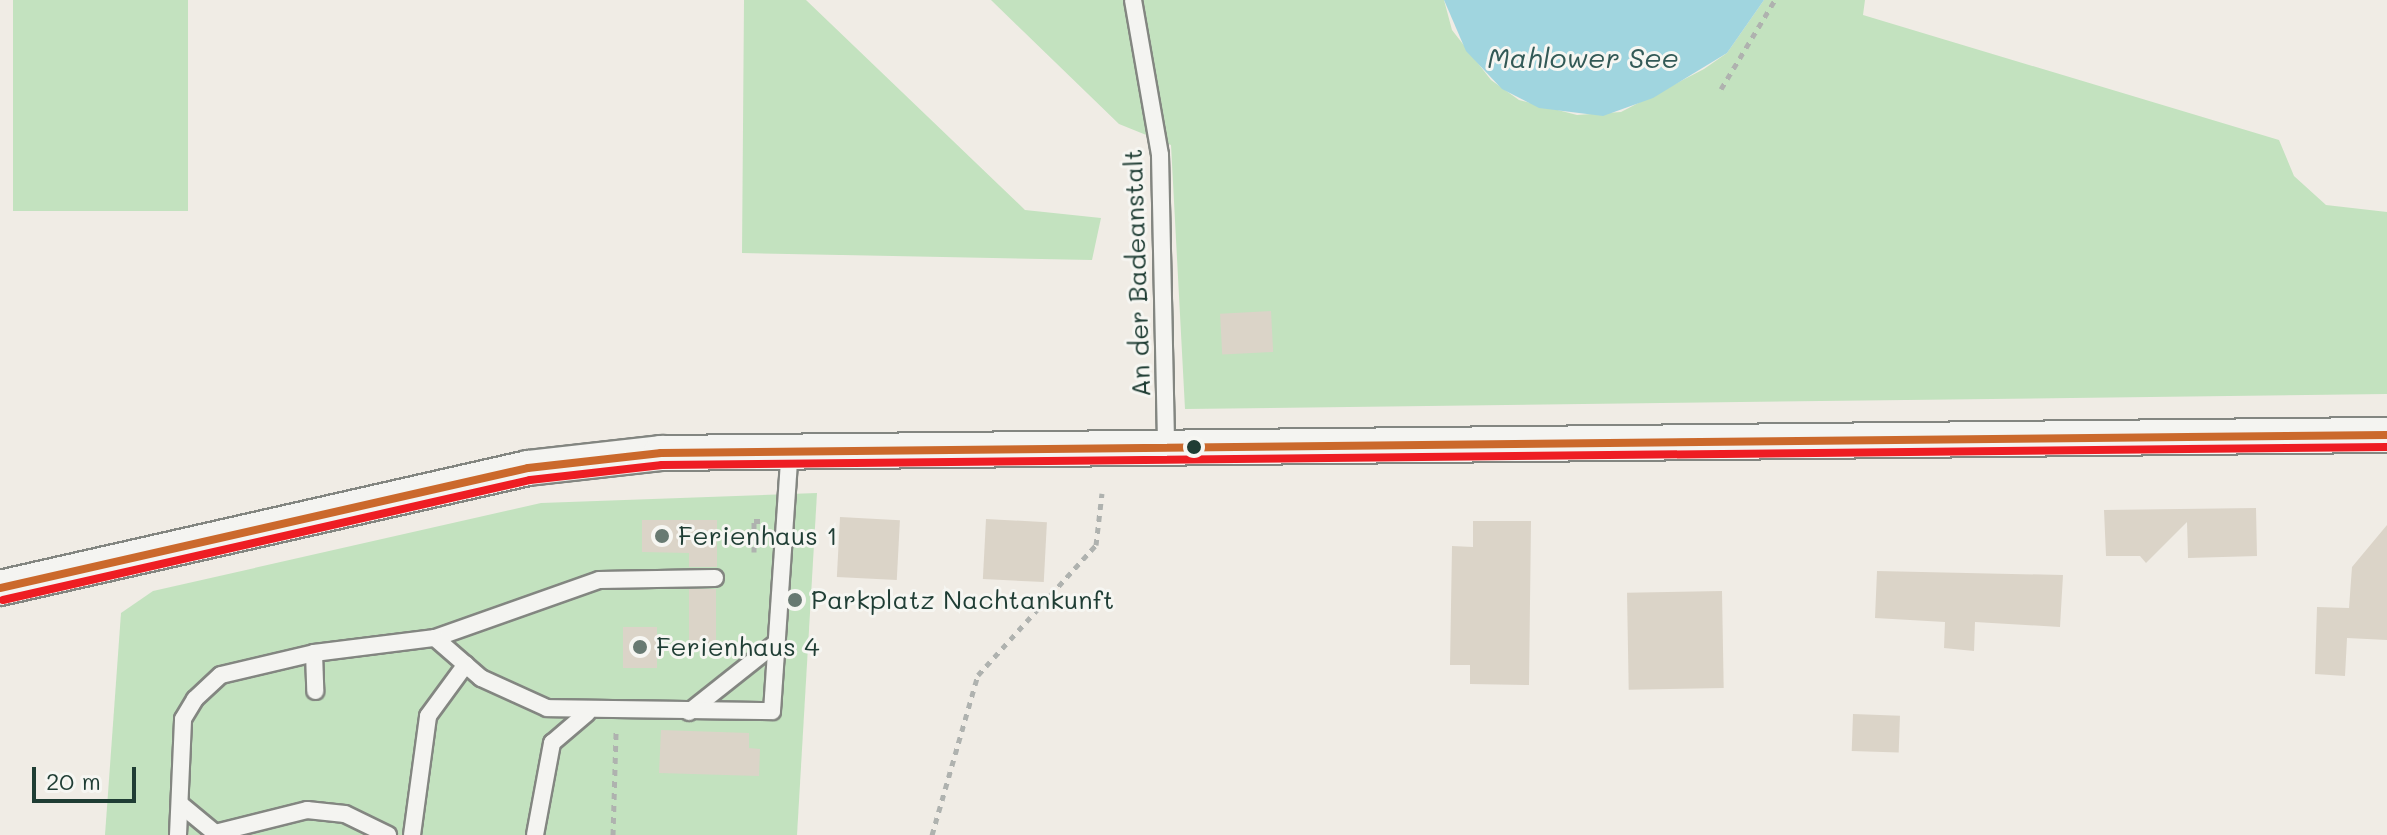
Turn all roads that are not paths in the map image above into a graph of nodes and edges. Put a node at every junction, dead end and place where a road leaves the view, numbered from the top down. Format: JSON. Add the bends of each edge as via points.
{"nodes":[{"id":1,"x":1133,"y":0,"type":"edge"},
{"id":2,"x":2387,"y":435,"type":"edge"},
{"id":3,"x":790,"y":450,"type":"junction"},
{"id":4,"x":1166,"y":451,"type":"junction"},
{"id":5,"x":715,"y":578,"type":"dead end"},
{"id":6,"x":0,"y":588,"type":"edge"},
{"id":7,"x":435,"y":638,"type":"junction"},
{"id":8,"x":776,"y":643,"type":"junction"},
{"id":9,"x":314,"y":653,"type":"junction"},
{"id":10,"x":466,"y":664,"type":"junction"},
{"id":11,"x":315,"y":691,"type":"dead end"},
{"id":12,"x":689,"y":712,"type":"junction"},
{"id":13,"x":587,"y":713,"type":"junction"},
{"id":14,"x":180,"y":804,"type":"junction"},
{"id":15,"x":178,"y":835,"type":"edge"},
{"id":16,"x":388,"y":835,"type":"edge"},
{"id":17,"x":412,"y":835,"type":"edge"},
{"id":18,"x":535,"y":835,"type":"edge"}],
"edges":[{"from":1,"to":4,"type":"lane","name":"An der Badeanstalt","via":[[1160,155]]},
{"from":2,"to":4,"type":"street"},
{"from":3,"to":4,"type":"street"},
{"from":3,"to":6,"type":"street","via":[[661,453],[528,468]]},
{"from":3,"to":8,"type":"lane"},
{"from":5,"to":7,"type":"lane","via":[[599,580]]},
{"from":7,"to":9,"type":"lane"},
{"from":7,"to":10,"type":"lane"},
{"from":8,"to":12,"type":"lane"},
{"from":8,"to":12,"type":"lane","via":[[772,711]]},
{"from":9,"to":11,"type":"lane"},
{"from":9,"to":14,"type":"lane","via":[[221,675],[195,699],[183,719]]},
{"from":10,"to":13,"type":"lane","via":[[547,708]]},
{"from":10,"to":17,"type":"lane","via":[[428,716]]},
{"from":12,"to":13,"type":"lane"},
{"from":13,"to":18,"type":"lane","via":[[552,743]]},
{"from":14,"to":15,"type":"lane"},
{"from":14,"to":16,"type":"lane","via":[[215,833],[307,810],[345,814]]}]}
